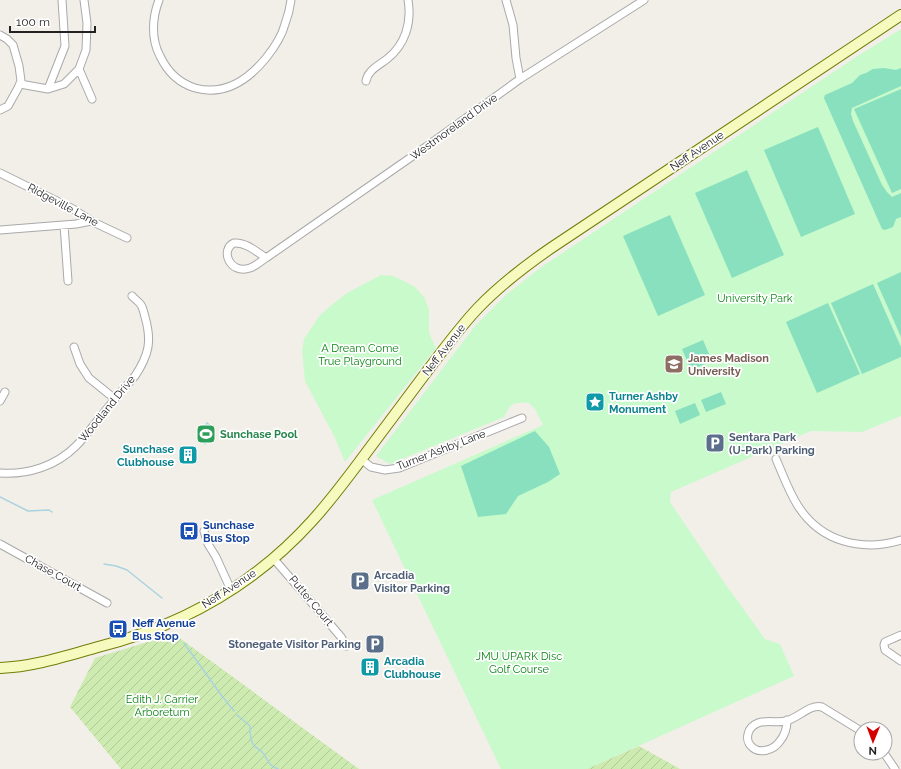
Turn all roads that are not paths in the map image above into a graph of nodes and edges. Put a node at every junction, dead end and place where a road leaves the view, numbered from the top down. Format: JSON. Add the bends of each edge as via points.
{"nodes":[{"id":1,"x":62,"y":0,"type":"edge"},
{"id":2,"x":84,"y":0,"type":"edge"},
{"id":3,"x":159,"y":0,"type":"edge"},
{"id":4,"x":291,"y":0,"type":"edge"},
{"id":5,"x":408,"y":0,"type":"edge"},
{"id":6,"x":506,"y":0,"type":"edge"},
{"id":7,"x":643,"y":0,"type":"edge"},
{"id":8,"x":901,"y":14,"type":"edge"},
{"id":9,"x":0,"y":35,"type":"edge"},
{"id":10,"x":79,"y":69,"type":"junction"},
{"id":11,"x":520,"y":79,"type":"junction"},
{"id":12,"x":366,"y":81,"type":"dead end"},
{"id":13,"x":20,"y":84,"type":"junction"},
{"id":14,"x":48,"y":89,"type":"junction"},
{"id":15,"x":92,"y":98,"type":"dead end"},
{"id":16,"x":0,"y":110,"type":"edge"},
{"id":17,"x":0,"y":172,"type":"edge"},
{"id":18,"x":91,"y":221,"type":"junction"},
{"id":19,"x":64,"y":225,"type":"junction"},
{"id":20,"x":0,"y":230,"type":"edge"},
{"id":21,"x":127,"y":238,"type":"dead end"},
{"id":22,"x":266,"y":258,"type":"junction"},
{"id":23,"x":68,"y":281,"type":"dead end"},
{"id":24,"x":132,"y":296,"type":"dead end"},
{"id":25,"x":74,"y":347,"type":"dead end"},
{"id":26,"x":5,"y":392,"type":"dead end"},
{"id":27,"x":115,"y":399,"type":"junction"},
{"id":28,"x":0,"y":402,"type":"edge"},
{"id":29,"x":522,"y":418,"type":"dead end"},
{"id":30,"x":362,"y":459,"type":"junction"},
{"id":31,"x":776,"y":459,"type":"dead end"},
{"id":32,"x":0,"y":473,"type":"edge"},
{"id":33,"x":204,"y":531,"type":"dead end"},
{"id":34,"x":901,"y":540,"type":"edge"},
{"id":35,"x":0,"y":544,"type":"edge"},
{"id":36,"x":274,"y":558,"type":"junction"},
{"id":37,"x":231,"y":590,"type":"junction"},
{"id":38,"x":107,"y":603,"type":"dead end"},
{"id":39,"x":901,"y":635,"type":"edge"},
{"id":40,"x":346,"y":646,"type":"dead end"},
{"id":41,"x":901,"y":661,"type":"edge"},
{"id":42,"x":0,"y":668,"type":"edge"},
{"id":43,"x":787,"y":720,"type":"junction"},
{"id":44,"x":853,"y":726,"type":"edge"}],
"edges":[{"from":1,"to":14,"type":"street","via":[[65,46]]},
{"from":2,"to":10,"type":"street","via":[[87,23],[86,50]]},
{"from":3,"to":4,"type":"street","via":[[154,16],[154,32],[158,52],[164,64],[184,84],[212,90],[237,84],[260,66],[281,34]]},
{"from":5,"to":12,"type":"street","via":[[409,23],[402,43],[393,54],[369,73]]},
{"from":6,"to":11,"type":"street","via":[[513,25]]},
{"from":7,"to":11,"type":"street","name":"Westmoreland Drive"},
{"from":8,"to":30,"type":"main road","name":"Neff Avenue","via":[[551,248],[499,288],[453,337]]},
{"from":9,"to":13,"type":"street","via":[[10,41],[15,48]]},
{"from":10,"to":14,"type":"street","via":[[64,84]]},
{"from":10,"to":15,"type":"street"},
{"from":11,"to":22,"type":"street","name":"Westmoreland Drive"},
{"from":13,"to":14,"type":"street"},
{"from":13,"to":16,"type":"street","via":[[8,106]]},
{"from":17,"to":18,"type":"street","name":"Ridgeville Lane","via":[[73,209]]},
{"from":18,"to":19,"type":"street"},
{"from":18,"to":21,"type":"street","name":"Ridgeville Lane"},
{"from":19,"to":20,"type":"street"},
{"from":19,"to":23,"type":"street"},
{"from":22,"to":22,"type":"street","name":"Westmoreland Drive","via":[[253,267],[240,270],[231,264],[227,250],[231,244],[239,243]]},
{"from":24,"to":27,"type":"street","name":"Woodland Drive","via":[[142,305],[148,326],[149,343],[138,370]]},
{"from":25,"to":27,"type":"street","via":[[80,364],[89,378]]},
{"from":26,"to":28,"type":"street"},
{"from":27,"to":32,"type":"street","name":"Woodland Drive","via":[[79,443],[60,459],[42,468],[17,473]]},
{"from":29,"to":30,"type":"street","name":"Turner Ashby Lane","via":[[399,468],[385,470],[371,467]]},
{"from":30,"to":36,"type":"main road","name":"Neff Avenue","via":[[313,520]]},
{"from":31,"to":34,"type":"street","via":[[798,507],[824,532],[841,541],[860,545],[881,545]]},
{"from":33,"to":37,"type":"street"},
{"from":35,"to":38,"type":"street","name":"Chase Court"},
{"from":36,"to":37,"type":"main road","name":"Neff Avenue"},
{"from":36,"to":40,"type":"street","name":"Putter Court"},
{"from":37,"to":42,"type":"main road","name":"Neff Avenue","via":[[184,617],[132,638],[38,663]]},
{"from":39,"to":41,"type":"street","via":[[885,642],[884,645],[885,650]]},
{"from":43,"to":43,"type":"street","via":[[784,734],[774,747],[760,751],[750,744],[748,734],[754,725]]},
{"from":43,"to":44,"type":"street","via":[[819,706]]}]}
